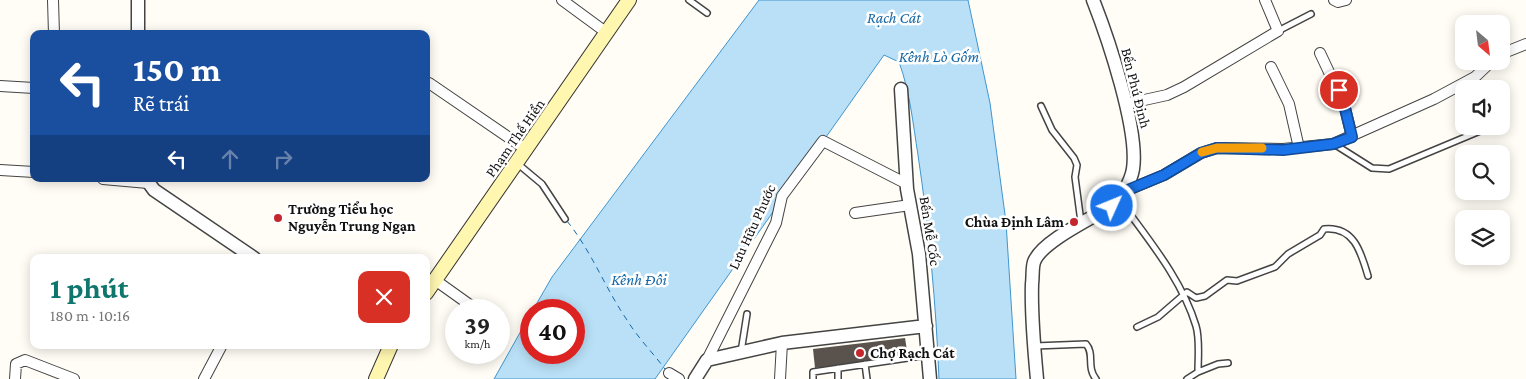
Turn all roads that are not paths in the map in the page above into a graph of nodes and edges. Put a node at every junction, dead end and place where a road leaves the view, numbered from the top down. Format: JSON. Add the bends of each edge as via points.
{"nodes":[{"id":1,"x":53,"y":0,"type":"edge"},
{"id":2,"x":138,"y":0,"type":"edge"},
{"id":3,"x":562,"y":0,"type":"edge"},
{"id":4,"x":629,"y":0,"type":"edge"},
{"id":5,"x":689,"y":0,"type":"edge"},
{"id":6,"x":1093,"y":0,"type":"edge"},
{"id":7,"x":1265,"y":0,"type":"edge"},
{"id":8,"x":1334,"y":0,"type":"edge"},
{"id":9,"x":1346,"y":0,"type":"edge"},
{"id":10,"x":707,"y":13,"type":"dead end"},
{"id":11,"x":1310,"y":14,"type":"dead end"},
{"id":12,"x":54,"y":30,"type":"edge"},
{"id":13,"x":138,"y":30,"type":"edge"},
{"id":14,"x":1278,"y":30,"type":"junction"},
{"id":15,"x":607,"y":33,"type":"junction"},
{"id":16,"x":1526,"y":44,"type":"edge"},
{"id":17,"x":1510,"y":50,"type":"edge"},
{"id":18,"x":1320,"y":53,"type":"dead end"},
{"id":19,"x":1271,"y":66,"type":"dead end"},
{"id":20,"x":1482,"y":70,"type":"edge"},
{"id":21,"x":430,"y":84,"type":"edge"},
{"id":22,"x":0,"y":86,"type":"edge"},
{"id":23,"x":30,"y":88,"type":"edge"},
{"id":24,"x":901,"y":89,"type":"dead end"},
{"id":25,"x":1126,"y":104,"type":"junction"},
{"id":26,"x":1041,"y":106,"type":"dead end"},
{"id":27,"x":1470,"y":135,"type":"edge"},
{"id":28,"x":1352,"y":137,"type":"junction"},
{"id":29,"x":1333,"y":144,"type":"junction"},
{"id":30,"x":1299,"y":148,"type":"junction"},
{"id":31,"x":527,"y":150,"type":"junction"},
{"id":32,"x":517,"y":164,"type":"junction"},
{"id":33,"x":0,"y":170,"type":"edge"},
{"id":34,"x":30,"y":172,"type":"edge"},
{"id":35,"x":148,"y":182,"type":"edge"},
{"id":36,"x":906,"y":184,"type":"junction"},
{"id":37,"x":1121,"y":195,"type":"junction"},
{"id":38,"x":910,"y":205,"type":"junction"},
{"id":39,"x":855,"y":213,"type":"dead end"},
{"id":40,"x":565,"y":219,"type":"dead end"},
{"id":41,"x":1081,"y":223,"type":"junction"},
{"id":42,"x":248,"y":254,"type":"edge"},
{"id":43,"x":1368,"y":276,"type":"dead end"},
{"id":44,"x":435,"y":280,"type":"junction"},
{"id":45,"x":430,"y":287,"type":"edge"},
{"id":46,"x":1182,"y":294,"type":"junction"},
{"id":47,"x":462,"y":299,"type":"edge"},
{"id":48,"x":747,"y":314,"type":"dead end"},
{"id":49,"x":926,"y":326,"type":"junction"},
{"id":50,"x":1137,"y":327,"type":"dead end"},
{"id":51,"x":782,"y":343,"type":"junction"},
{"id":52,"x":1034,"y":346,"type":"junction"},
{"id":53,"x":220,"y":349,"type":"edge"},
{"id":54,"x":387,"y":349,"type":"edge"},
{"id":55,"x":740,"y":352,"type":"junction"},
{"id":56,"x":928,"y":355,"type":"junction"},
{"id":57,"x":708,"y":360,"type":"junction"},
{"id":58,"x":1228,"y":363,"type":"dead end"},
{"id":59,"x":865,"y":364,"type":"junction"},
{"id":60,"x":838,"y":368,"type":"junction"},
{"id":61,"x":1198,"y":372,"type":"junction"},
{"id":62,"x":669,"y":373,"type":"dead end"},
{"id":63,"x":15,"y":379,"type":"edge"},
{"id":64,"x":74,"y":379,"type":"edge"},
{"id":65,"x":204,"y":379,"type":"edge"},
{"id":66,"x":376,"y":379,"type":"edge"},
{"id":67,"x":679,"y":379,"type":"edge"},
{"id":68,"x":695,"y":379,"type":"edge"},
{"id":69,"x":780,"y":379,"type":"edge"},
{"id":70,"x":813,"y":379,"type":"edge"},
{"id":71,"x":838,"y":379,"type":"edge"},
{"id":72,"x":867,"y":379,"type":"edge"},
{"id":73,"x":930,"y":379,"type":"edge"},
{"id":74,"x":1037,"y":379,"type":"edge"},
{"id":75,"x":1096,"y":379,"type":"edge"},
{"id":76,"x":1187,"y":379,"type":"edge"}],
"edges":[{"from":1,"to":12,"type":"street"},
{"from":2,"to":13,"type":"street"},
{"from":3,"to":15,"type":"street"},
{"from":4,"to":15,"type":"main road","name":"Phạm Thế Hiển"},
{"from":5,"to":10,"type":"lane"},
{"from":6,"to":25,"type":"street","name":"Bến Phú Định"},
{"from":7,"to":14,"type":"street"},
{"from":8,"to":9,"type":"street"},
{"from":11,"to":14,"type":"lane"},
{"from":14,"to":25,"type":"street","via":[[1184,88]]},
{"from":15,"to":31,"type":"main road","name":"Phạm Thế Hiển"},
{"from":16,"to":17,"type":"street"},
{"from":18,"to":28,"type":"street","via":[[1344,104]]},
{"from":19,"to":30,"type":"street","via":[[1288,104]]},
{"from":20,"to":28,"type":"street","via":[[1458,86]]},
{"from":21,"to":31,"type":"street"},
{"from":22,"to":23,"type":"street"},
{"from":24,"to":36,"type":"street","name":"Bến Mễ Cốc"},
{"from":25,"to":37,"type":"street","name":"Bến Phú Định","via":[[1133,169]]},
{"from":26,"to":41,"type":"lane","via":[[1052,130],[1077,165],[1075,177]]},
{"from":27,"to":29,"type":"lane","via":[[1389,169],[1372,168]]},
{"from":28,"to":29,"type":"street"},
{"from":29,"to":30,"type":"street"},
{"from":30,"to":37,"type":"street","via":[[1217,148],[1201,153]]},
{"from":31,"to":32,"type":"main road","name":"Phạm Thế Hiển"},
{"from":32,"to":40,"type":"lane","via":[[542,184]]},
{"from":32,"to":44,"type":"main road","name":"Phạm Thế Hiển"},
{"from":33,"to":34,"type":"street"},
{"from":35,"to":42,"type":"street"},
{"from":36,"to":38,"type":"street","name":"Bến Mễ Cốc"},
{"from":36,"to":57,"type":"street","name":"Lưu Hữu Phước","via":[[823,141],[782,196],[776,223]]},
{"from":37,"to":41,"type":"street","name":"Bến Phú Định","via":[[1112,206]]},
{"from":37,"to":46,"type":"lane"},
{"from":38,"to":39,"type":"street"},
{"from":38,"to":49,"type":"street","name":"Bến Mễ Cốc"},
{"from":41,"to":52,"type":"street","name":"Bến Phú Định","via":[[1038,254],[1033,264]]},
{"from":43,"to":46,"type":"lane","via":[[1360,247],[1351,236],[1338,229],[1324,229],[1274,267],[1237,281],[1227,280],[1206,296],[1196,298],[1187,292]]},
{"from":44,"to":45,"type":"main road","name":"Phạm Thế Hiển"},
{"from":44,"to":47,"type":"street"},
{"from":46,"to":50,"type":"lane","via":[[1158,317]]},
{"from":46,"to":61,"type":"lane","via":[[1196,327]]},
{"from":48,"to":55,"type":"lane"},
{"from":49,"to":51,"type":"street"},
{"from":49,"to":56,"type":"street","name":"Bến Mễ Cốc"},
{"from":51,"to":55,"type":"street"},
{"from":51,"to":69,"type":"street"},
{"from":52,"to":74,"type":"street","name":"Bến Phú Định"},
{"from":52,"to":75,"type":"lane","via":[[1086,344],[1090,351],[1091,371]]},
{"from":53,"to":65,"type":"street"},
{"from":54,"to":66,"type":"main road"},
{"from":55,"to":57,"type":"street"},
{"from":56,"to":59,"type":"lane"},
{"from":56,"to":73,"type":"street","name":"Bến Mễ Cốc"},
{"from":57,"to":68,"type":"street","name":"Lưu Hữu Phước"},
{"from":58,"to":61,"type":"lane"},
{"from":59,"to":60,"type":"lane"},
{"from":59,"to":72,"type":"lane"},
{"from":60,"to":70,"type":"lane","via":[[813,372]]},
{"from":60,"to":71,"type":"lane"},
{"from":61,"to":76,"type":"lane"},
{"from":62,"to":67,"type":"street"},
{"from":63,"to":64,"type":"street","via":[[16,364],[26,360]]}]}
